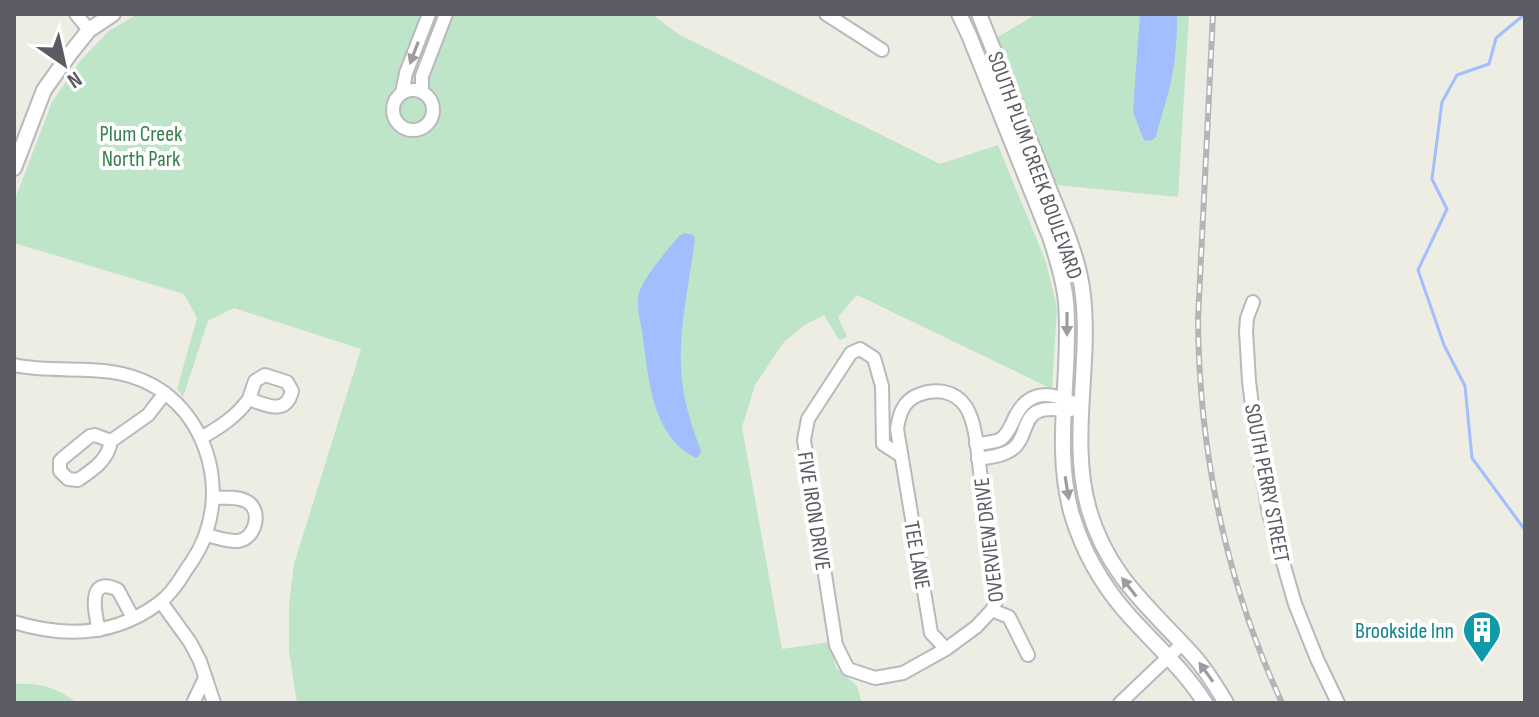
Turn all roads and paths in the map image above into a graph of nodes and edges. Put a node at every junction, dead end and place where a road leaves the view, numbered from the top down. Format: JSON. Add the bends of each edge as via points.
{"nodes":[{"id":1,"x":76,"y":14,"type":"edge"},
{"id":2,"x":113,"y":14,"type":"edge"},
{"id":3,"x":429,"y":14,"type":"edge"},
{"id":4,"x":446,"y":14,"type":"edge"},
{"id":5,"x":826,"y":14,"type":"edge"},
{"id":6,"x":959,"y":14,"type":"edge"},
{"id":7,"x":979,"y":14,"type":"edge"},
{"id":8,"x":89,"y":30,"type":"junction"},
{"id":9,"x":882,"y":50,"type":"dead end"},
{"id":10,"x":422,"y":92,"type":"junction"},
{"id":11,"x":402,"y":93,"type":"junction"},
{"id":12,"x":14,"y":168,"type":"edge"},
{"id":13,"x":1253,"y":302,"type":"dead end"},
{"id":14,"x":14,"y":365,"type":"edge"},
{"id":15,"x":165,"y":393,"type":"junction"},
{"id":16,"x":249,"y":399,"type":"dead end"},
{"id":17,"x":1064,"y":405,"type":"junction"},
{"id":18,"x":1082,"y":407,"type":"junction"},
{"id":19,"x":201,"y":438,"type":"junction"},
{"id":20,"x":111,"y":441,"type":"dead end"},
{"id":21,"x":976,"y":444,"type":"junction"},
{"id":22,"x":900,"y":455,"type":"junction"},
{"id":23,"x":978,"y":459,"type":"junction"},
{"id":24,"x":213,"y":498,"type":"junction"},
{"id":25,"x":206,"y":535,"type":"junction"},
{"id":26,"x":161,"y":602,"type":"junction"},
{"id":27,"x":992,"y":610,"type":"junction"},
{"id":28,"x":133,"y":618,"type":"junction"},
{"id":29,"x":14,"y":622,"type":"edge"},
{"id":30,"x":99,"y":630,"type":"junction"},
{"id":31,"x":1182,"y":644,"type":"junction"},
{"id":32,"x":946,"y":649,"type":"junction"},
{"id":33,"x":1028,"y":655,"type":"dead end"},
{"id":34,"x":1169,"y":657,"type":"junction"},
{"id":35,"x":205,"y":678,"type":"junction"},
{"id":36,"x":193,"y":703,"type":"edge"},
{"id":37,"x":214,"y":703,"type":"edge"},
{"id":38,"x":1120,"y":703,"type":"edge"},
{"id":39,"x":1205,"y":703,"type":"edge"},
{"id":40,"x":1226,"y":703,"type":"edge"},
{"id":41,"x":1338,"y":703,"type":"edge"}],
"edges":[{"from":1,"to":8,"type":"street"},
{"from":2,"to":8,"type":"street"},
{"from":3,"to":11,"type":"street","one_way":true},
{"from":4,"to":10,"type":"street","via":[[422,76]]},
{"from":5,"to":9,"type":"street"},
{"from":6,"to":17,"type":"street","name":"SOUTH PLUM CREEK BOULEVARD","one_way":true,"via":[[1061,271],[1067,312]]},
{"from":7,"to":18,"type":"street","name":"SOUTH PLUM CREEK BOULEVARD","via":[[1078,266],[1085,312]]},
{"from":8,"to":12,"type":"street","via":[[44,90]]},
{"from":10,"to":11,"type":"street"},
{"from":10,"to":11,"type":"street","via":[[431,100],[433,115],[416,130],[395,120],[394,106]]},
{"from":13,"to":41,"type":"street","name":"SOUTH PERRY STREET","via":[[1246,331],[1249,381],[1269,514],[1295,604]]},
{"from":14,"to":15,"type":"street","via":[[120,372]]},
{"from":15,"to":19,"type":"street"},
{"from":15,"to":20,"type":"street","via":[[148,415]]},
{"from":16,"to":19,"type":"street","via":[[233,418]]},
{"from":17,"to":18,"type":"street"},
{"from":17,"to":21,"type":"street","via":[[1042,395],[1028,400],[1004,437]]},
{"from":17,"to":23,"type":"street","name":"OVERVIEW DRIVE","via":[[1035,412],[1014,448]]},
{"from":17,"to":34,"type":"street","name":"SOUTH PLUM CREEK BOULEVARD","one_way":true,"via":[[1067,494],[1083,544],[1114,598]]},
{"from":31,"to":18,"type":"street","name":"SOUTH PLUM CREEK BOULEVARD","one_way":true,"via":[[1129,587],[1096,528],[1083,471]]},
{"from":19,"to":24,"type":"street","via":[[213,476]]},
{"from":21,"to":22,"type":"street","name":"OVERVIEW DRIVE","via":[[965,405],[947,391],[930,391],[912,397],[899,413]]},
{"from":21,"to":23,"type":"street","name":"OVERVIEW DRIVE"},
{"from":22,"to":32,"type":"street","name":"TEE LANE","via":[[931,633]]},
{"from":22,"to":32,"type":"street","name":"FIVE IRON DRIVE","via":[[883,444],[882,386],[874,358],[860,349],[851,353],[808,419],[804,440],[836,645],[848,669],[875,678],[903,673]]},
{"from":23,"to":27,"type":"street","name":"OVERVIEW DRIVE","via":[[996,601]]},
{"from":24,"to":25,"type":"street"},
{"from":24,"to":25,"type":"street","via":[[246,501],[254,509],[255,527],[249,537],[237,541]]},
{"from":25,"to":26,"type":"street"},
{"from":26,"to":28,"type":"street"},
{"from":26,"to":35,"type":"street","via":[[190,642]]},
{"from":27,"to":32,"type":"street"},
{"from":27,"to":33,"type":"street","name":"OVERVIEW DRIVE","via":[[1009,617]]},
{"from":28,"to":30,"type":"street"},
{"from":28,"to":30,"type":"street","via":[[118,590],[103,587],[94,598]]},
{"from":29,"to":30,"type":"street","via":[[39,630]]},
{"from":31,"to":34,"type":"street"},
{"from":40,"to":31,"type":"street","name":"SOUTH PLUM CREEK BOULEVARD","one_way":true},
{"from":34,"to":38,"type":"street"},
{"from":34,"to":39,"type":"street","name":"SOUTH PLUM CREEK BOULEVARD"},
{"from":35,"to":36,"type":"street"},
{"from":35,"to":37,"type":"street"}]}
